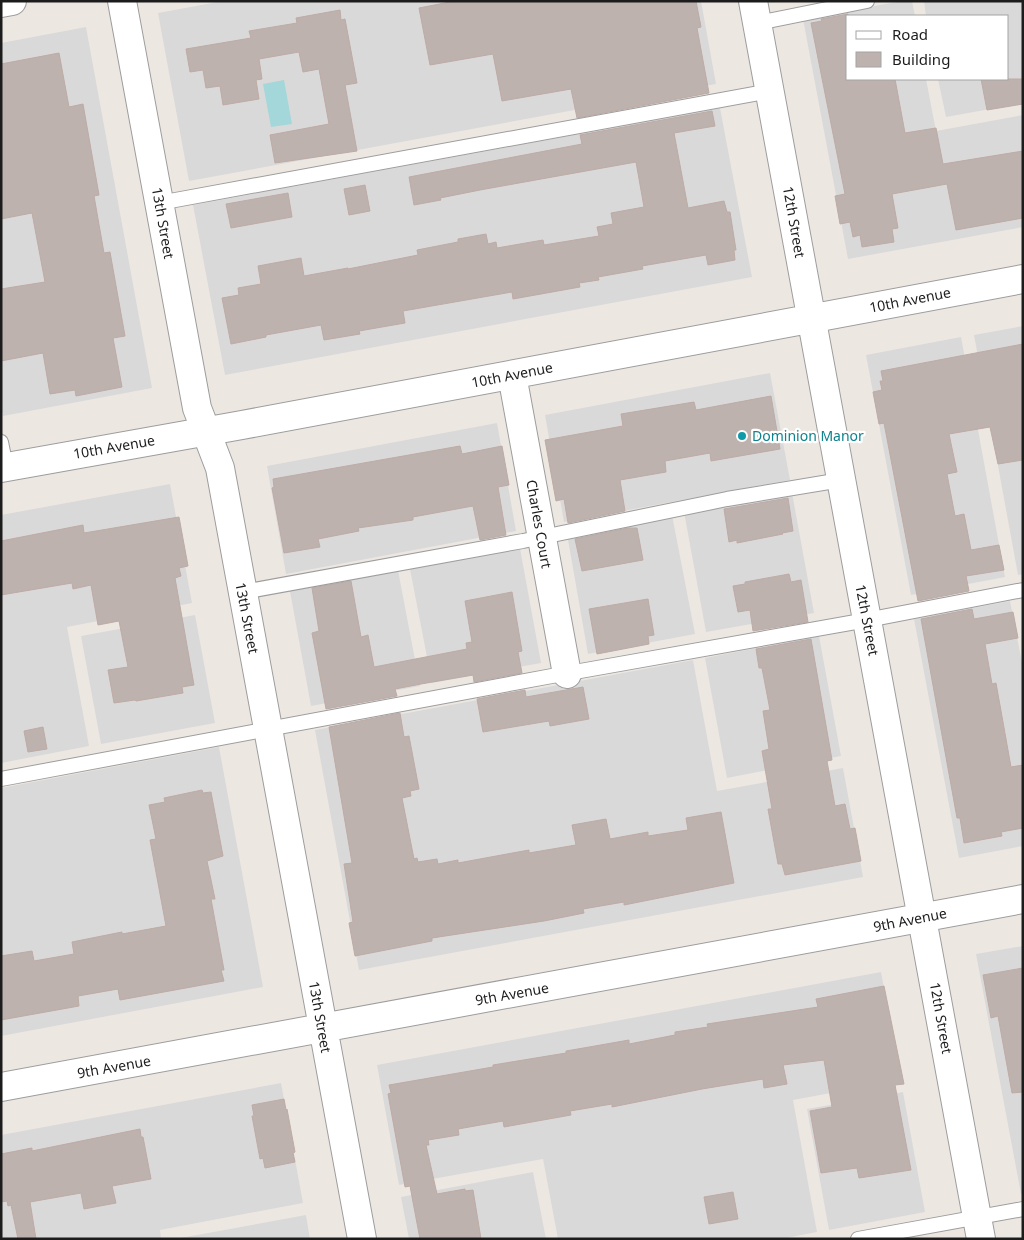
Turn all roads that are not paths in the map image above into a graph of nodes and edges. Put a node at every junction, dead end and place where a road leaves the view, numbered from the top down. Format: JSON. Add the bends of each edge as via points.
{"nodes":[{"id":1,"x":12,"y":1,"type":"edge"},
{"id":2,"x":122,"y":1,"type":"edge"},
{"id":3,"x":867,"y":1,"type":"edge"},
{"id":4,"x":1,"y":3,"type":"edge"},
{"id":5,"x":756,"y":12,"type":"edge"},
{"id":6,"x":770,"y":91,"type":"junction"},
{"id":7,"x":159,"y":204,"type":"junction"},
{"id":8,"x":1023,"y":279,"type":"edge"},
{"id":9,"x":812,"y":319,"type":"junction"},
{"id":10,"x":512,"y":375,"type":"junction"},
{"id":11,"x":204,"y":431,"type":"junction"},
{"id":12,"x":3,"y":459,"type":"edge"},
{"id":13,"x":841,"y":480,"type":"junction"},
{"id":14,"x":542,"y":537,"type":"junction"},
{"id":15,"x":1023,"y":590,"type":"edge"},
{"id":16,"x":242,"y":592,"type":"junction"},
{"id":17,"x":868,"y":620,"type":"junction"},
{"id":18,"x":567,"y":674,"type":"junction"},
{"id":19,"x":268,"y":729,"type":"junction"},
{"id":20,"x":1,"y":779,"type":"edge"},
{"id":21,"x":1023,"y":899,"type":"edge"},
{"id":22,"x":922,"y":918,"type":"junction"},
{"id":23,"x":323,"y":1029,"type":"junction"},
{"id":24,"x":1,"y":1087,"type":"edge"},
{"id":25,"x":1023,"y":1209,"type":"edge"},
{"id":26,"x":979,"y":1228,"type":"edge"},
{"id":27,"x":362,"y":1239,"type":"edge"},
{"id":28,"x":858,"y":1239,"type":"edge"}],
"edges":[{"from":1,"to":4,"type":"street"},
{"from":2,"to":7,"type":"street","name":"13th Street"},
{"from":3,"to":5,"type":"lane"},
{"from":5,"to":6,"type":"street","name":"12th Street"},
{"from":6,"to":7,"type":"lane"},
{"from":6,"to":9,"type":"street","name":"12th Street"},
{"from":7,"to":11,"type":"street","name":"13th Street","via":[[196,408]]},
{"from":8,"to":9,"type":"street","name":"10th Avenue"},
{"from":9,"to":10,"type":"street","name":"10th Avenue"},
{"from":9,"to":13,"type":"street","name":"12th Street"},
{"from":10,"to":11,"type":"street","name":"10th Avenue"},
{"from":10,"to":14,"type":"street","name":"Charles Court"},
{"from":11,"to":12,"type":"street","name":"10th Avenue"},
{"from":11,"to":16,"type":"street","name":"13th Street","via":[[220,468]]},
{"from":13,"to":14,"type":"lane","via":[[727,499]]},
{"from":13,"to":17,"type":"street","name":"12th Street"},
{"from":14,"to":16,"type":"lane"},
{"from":14,"to":18,"type":"street","name":"Charles Court"},
{"from":15,"to":17,"type":"lane"},
{"from":16,"to":19,"type":"street","name":"13th Street"},
{"from":17,"to":18,"type":"lane"},
{"from":17,"to":22,"type":"street","name":"12th Street"},
{"from":18,"to":19,"type":"lane"},
{"from":19,"to":20,"type":"lane"},
{"from":19,"to":23,"type":"street","name":"13th Street"},
{"from":21,"to":22,"type":"street","name":"9th Avenue"},
{"from":22,"to":23,"type":"street","name":"9th Avenue"},
{"from":22,"to":26,"type":"street","name":"12th Street"},
{"from":23,"to":24,"type":"street","name":"9th Avenue"},
{"from":23,"to":27,"type":"street","name":"13th Street"},
{"from":25,"to":26,"type":"lane"},
{"from":26,"to":28,"type":"lane"}]}
